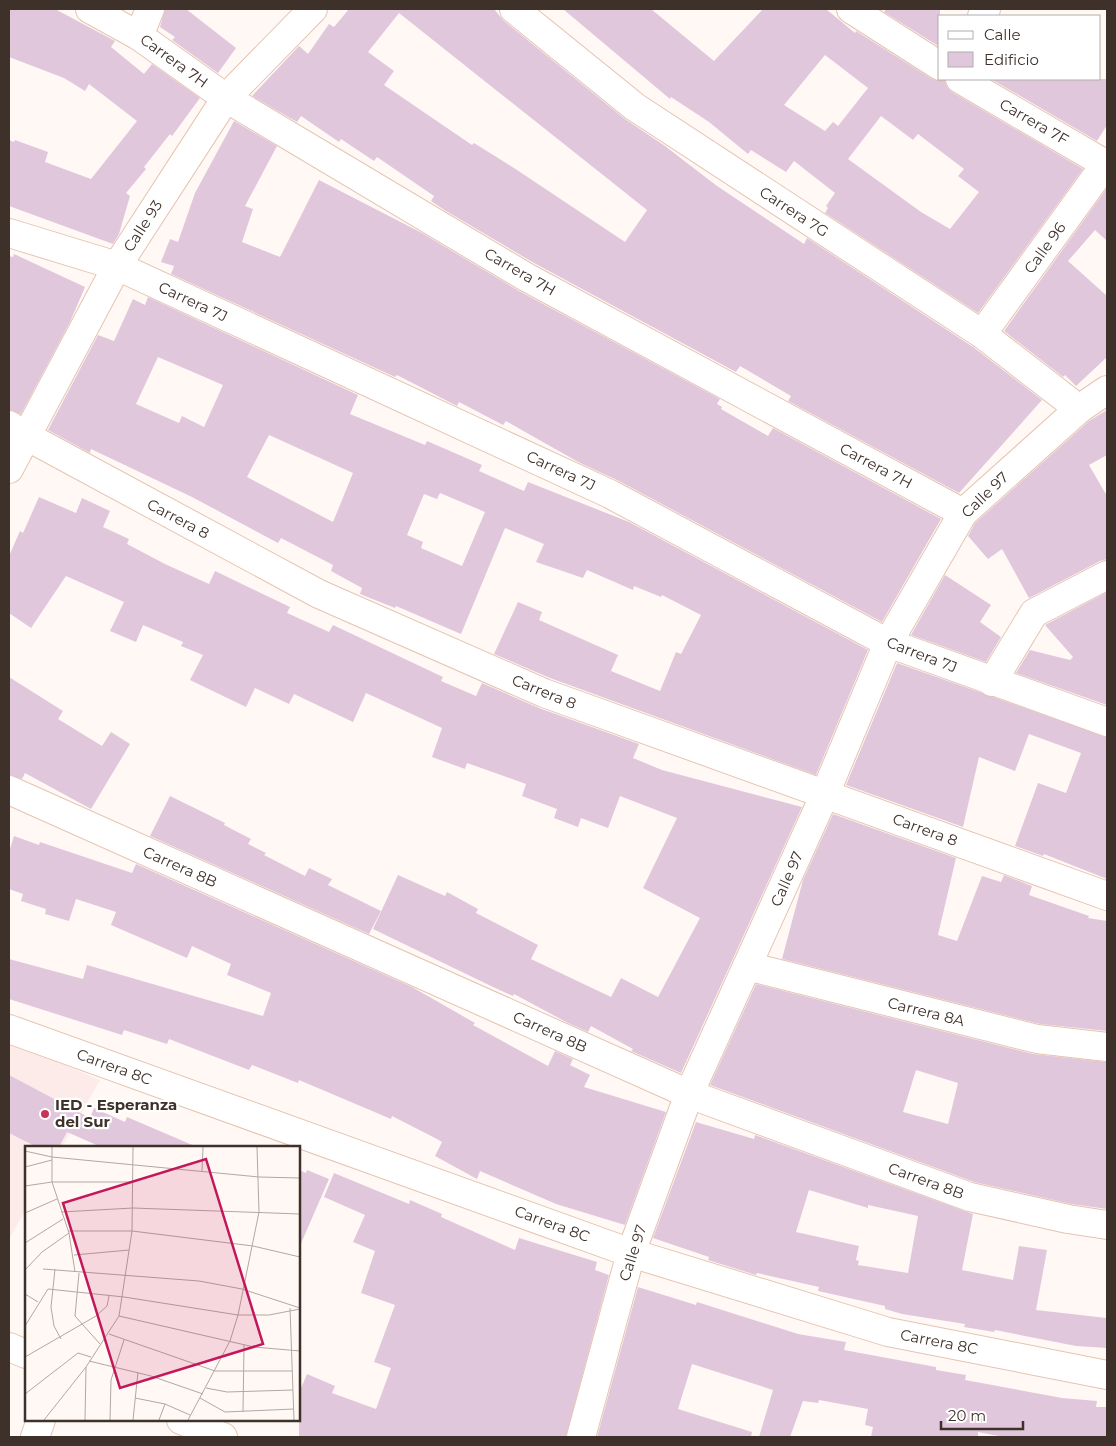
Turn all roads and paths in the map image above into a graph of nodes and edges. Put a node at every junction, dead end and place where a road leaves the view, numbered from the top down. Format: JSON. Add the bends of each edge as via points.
{"nodes":[{"id":1,"x":90,"y":9,"type":"edge"},
{"id":2,"x":150,"y":9,"type":"edge"},
{"id":3,"x":313,"y":9,"type":"edge"},
{"id":4,"x":514,"y":9,"type":"edge"},
{"id":5,"x":851,"y":9,"type":"edge"},
{"id":6,"x":139,"y":36,"type":"junction"},
{"id":7,"x":938,"y":65,"type":"edge"},
{"id":8,"x":962,"y":80,"type":"edge"},
{"id":9,"x":226,"y":98,"type":"junction"},
{"id":10,"x":1107,"y":163,"type":"edge"},
{"id":11,"x":9,"y":233,"type":"edge"},
{"id":12,"x":117,"y":266,"type":"junction"},
{"id":13,"x":982,"y":334,"type":"junction"},
{"id":14,"x":1107,"y":390,"type":"edge"},
{"id":15,"x":1078,"y":409,"type":"junction"},
{"id":16,"x":18,"y":431,"type":"edge"},
{"id":17,"x":9,"y":469,"type":"edge"},
{"id":18,"x":963,"y":513,"type":"junction"},
{"id":19,"x":1107,"y":575,"type":"edge"},
{"id":20,"x":888,"y":643,"type":"junction"},
{"id":21,"x":992,"y":682,"type":"junction"},
{"id":22,"x":1107,"y":722,"type":"edge"},
{"id":23,"x":9,"y":790,"type":"edge"},
{"id":24,"x":825,"y":794,"type":"junction"},
{"id":25,"x":1107,"y":896,"type":"edge"},
{"id":26,"x":747,"y":966,"type":"junction"},
{"id":27,"x":9,"y":1029,"type":"edge"},
{"id":28,"x":1107,"y":1047,"type":"edge"},
{"id":29,"x":689,"y":1094,"type":"junction"},
{"id":30,"x":1107,"y":1225,"type":"edge"},
{"id":31,"x":631,"y":1253,"type":"junction"},
{"id":32,"x":9,"y":1347,"type":"edge"},
{"id":33,"x":25,"y":1354,"type":"edge"},
{"id":34,"x":1107,"y":1375,"type":"edge"},
{"id":35,"x":40,"y":1421,"type":"edge"},
{"id":36,"x":183,"y":1421,"type":"edge"},
{"id":37,"x":35,"y":1437,"type":"edge"},
{"id":38,"x":222,"y":1437,"type":"edge"},
{"id":39,"x":581,"y":1437,"type":"edge"}],
"edges":[{"from":1,"to":6,"type":"street","name":"Carrera 7H"},
{"from":2,"to":6,"type":"street"},
{"from":3,"to":9,"type":"street","name":"Calle 93"},
{"from":4,"to":13,"type":"street","name":"Carrera 7G","via":[[635,107]]},
{"from":5,"to":7,"type":"street"},
{"from":6,"to":9,"type":"street","name":"Carrera 7H"},
{"from":8,"to":10,"type":"street","name":"Carrera 7F"},
{"from":9,"to":12,"type":"street","name":"Calle 93"},
{"from":9,"to":18,"type":"street","name":"Carrera 7H","via":[[526,277]]},
{"from":10,"to":13,"type":"street","name":"Calle 96"},
{"from":11,"to":12,"type":"street","name":"Carrera 7J"},
{"from":12,"to":16,"type":"street","name":"Calle 93"},
{"from":12,"to":20,"type":"street","name":"Carrera 7J","via":[[610,494]]},
{"from":13,"to":15,"type":"street","name":"Carrera 7G"},
{"from":14,"to":15,"type":"street","name":"Calle 97"},
{"from":15,"to":18,"type":"street","name":"Calle 97"},
{"from":16,"to":17,"type":"street","name":"Calle 93"},
{"from":16,"to":24,"type":"street","name":"Carrera 8","via":[[319,594],[544,693]]},
{"from":18,"to":20,"type":"street","name":"Calle 97"},
{"from":19,"to":21,"type":"street","via":[[1034,613]]},
{"from":20,"to":21,"type":"street","name":"Carrera 7J"},
{"from":20,"to":24,"type":"street","name":"Calle 97"},
{"from":21,"to":22,"type":"street","name":"Carrera 7J"},
{"from":23,"to":29,"type":"street","name":"Carrera 8B"},
{"from":24,"to":25,"type":"street","name":"Carrera 8"},
{"from":24,"to":26,"type":"street","name":"Calle 97"},
{"from":26,"to":28,"type":"street","name":"Carrera 8A","via":[[1037,1038]]},
{"from":26,"to":29,"type":"street","name":"Calle 97"},
{"from":27,"to":31,"type":"street","name":"Carrera 8C"},
{"from":29,"to":30,"type":"street","name":"Carrera 8B","via":[[970,1197]]},
{"from":29,"to":31,"type":"street","name":"Calle 97"},
{"from":31,"to":34,"type":"street","name":"Carrera 8C","via":[[888,1332]]},
{"from":31,"to":39,"type":"street","name":"Calle 97"},
{"from":32,"to":33,"type":"street"},
{"from":35,"to":37,"type":"street"},
{"from":36,"to":38,"type":"street"}]}
